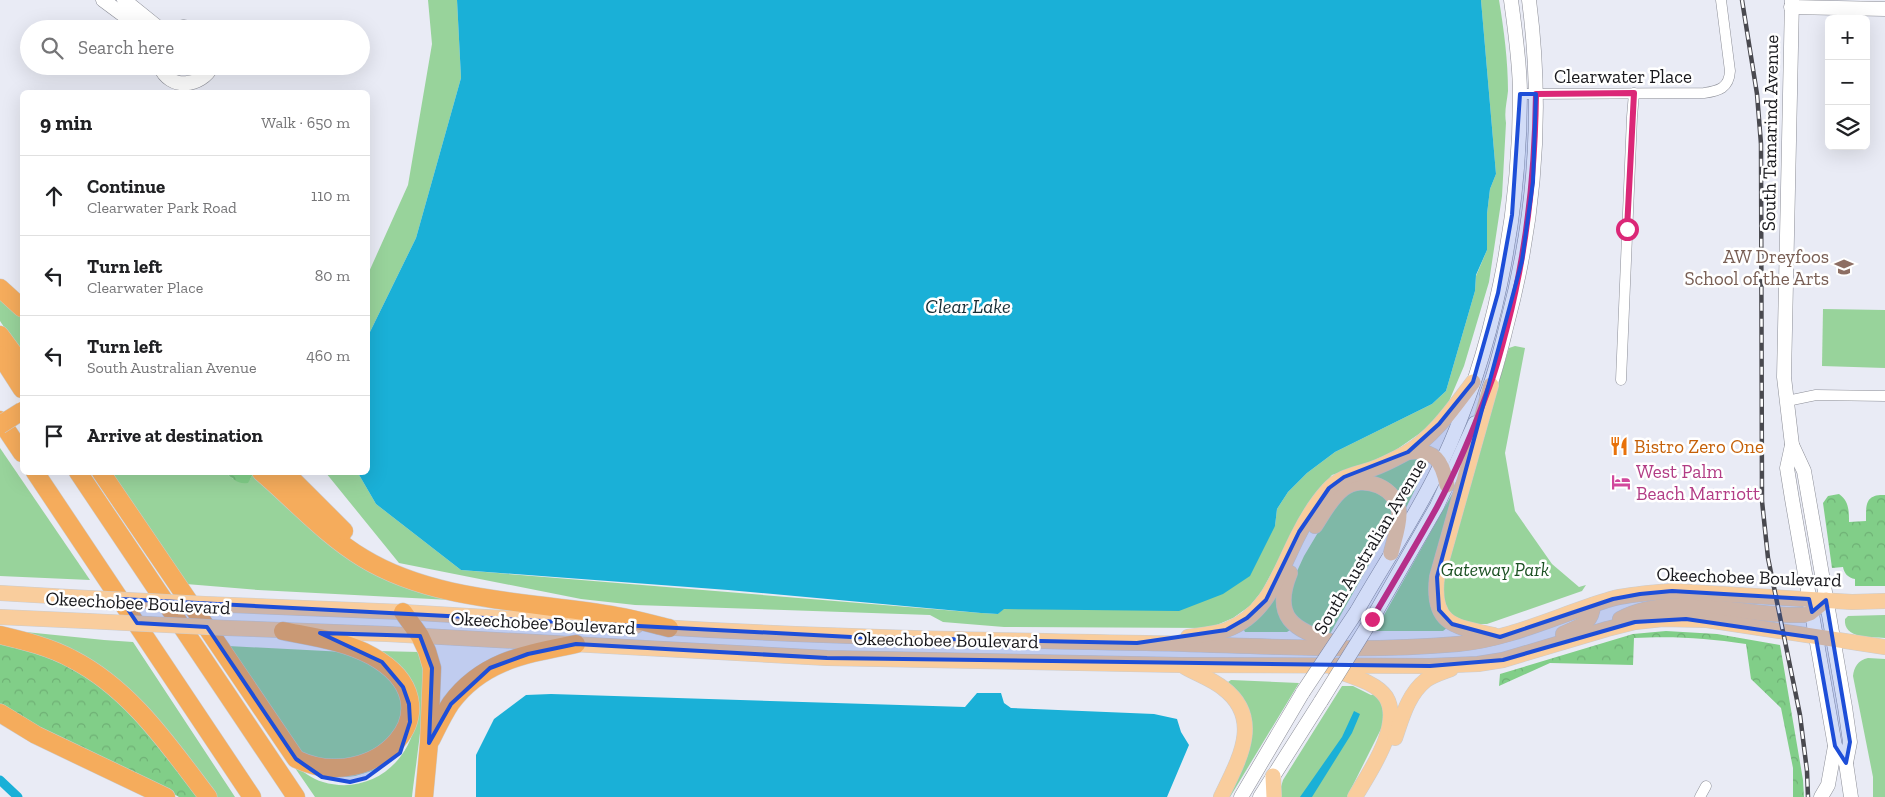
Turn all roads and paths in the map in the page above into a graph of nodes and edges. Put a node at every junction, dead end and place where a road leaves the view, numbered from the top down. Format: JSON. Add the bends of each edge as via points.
{"nodes":[{"id":1,"x":103,"y":0,"type":"edge"},
{"id":2,"x":124,"y":0,"type":"edge"},
{"id":3,"x":1511,"y":0,"type":"edge"},
{"id":4,"x":1529,"y":0,"type":"edge"},
{"id":5,"x":1721,"y":0,"type":"edge"},
{"id":6,"x":1791,"y":3,"type":"edge"},
{"id":7,"x":1885,"y":9,"type":"edge"},
{"id":8,"x":130,"y":20,"type":"edge"},
{"id":9,"x":149,"y":20,"type":"edge"},
{"id":10,"x":165,"y":75,"type":"edge"},
{"id":11,"x":206,"y":75,"type":"edge"},
{"id":12,"x":1634,"y":93,"type":"junction"},
{"id":13,"x":1520,"y":94,"type":"junction"},
{"id":14,"x":1536,"y":94,"type":"junction"},
{"id":15,"x":0,"y":288,"type":"edge"},
{"id":16,"x":20,"y":306,"type":"edge"},
{"id":17,"x":0,"y":335,"type":"edge"},
{"id":18,"x":0,"y":355,"type":"edge"},
{"id":19,"x":20,"y":363,"type":"edge"},
{"id":20,"x":1621,"y":380,"type":"dead end"},
{"id":21,"x":1474,"y":382,"type":"junction"},
{"id":22,"x":1491,"y":385,"type":"junction"},
{"id":23,"x":20,"y":386,"type":"edge"},
{"id":24,"x":1885,"y":396,"type":"edge"},
{"id":25,"x":1787,"y":401,"type":"junction"},
{"id":26,"x":20,"y":412,"type":"edge"},
{"id":27,"x":0,"y":420,"type":"edge"},
{"id":28,"x":0,"y":425,"type":"edge"},
{"id":29,"x":1792,"y":445,"type":"junction"},
{"id":30,"x":20,"y":450,"type":"edge"},
{"id":31,"x":1408,"y":452,"type":"junction"},
{"id":32,"x":1441,"y":464,"type":"junction"},
{"id":33,"x":37,"y":475,"type":"edge"},
{"id":34,"x":80,"y":475,"type":"edge"},
{"id":35,"x":103,"y":475,"type":"edge"},
{"id":36,"x":264,"y":475,"type":"edge"},
{"id":37,"x":288,"y":475,"type":"edge"},
{"id":38,"x":1447,"y":485,"type":"junction"},
{"id":39,"x":1391,"y":552,"type":"junction"},
{"id":40,"x":431,"y":586,"type":"junction"},
{"id":41,"x":0,"y":593,"type":"edge"},
{"id":42,"x":1826,"y":600,"type":"junction"},
{"id":43,"x":1885,"y":601,"type":"edge"},
{"id":44,"x":1593,"y":605,"type":"junction"},
{"id":45,"x":1811,"y":605,"type":"junction"},
{"id":46,"x":404,"y":612,"type":"junction"},
{"id":47,"x":0,"y":617,"type":"edge"},
{"id":48,"x":669,"y":628,"type":"junction"},
{"id":49,"x":284,"y":631,"type":"junction"},
{"id":50,"x":1598,"y":631,"type":"junction"},
{"id":51,"x":0,"y":634,"type":"edge"},
{"id":52,"x":420,"y":636,"type":"junction"},
{"id":53,"x":1500,"y":637,"type":"junction"},
{"id":54,"x":1816,"y":638,"type":"junction"},
{"id":55,"x":1834,"y":640,"type":"junction"},
{"id":56,"x":1137,"y":643,"type":"junction"},
{"id":57,"x":576,"y":644,"type":"junction"},
{"id":58,"x":1885,"y":647,"type":"edge"},
{"id":59,"x":1351,"y":648,"type":"junction"},
{"id":60,"x":1544,"y":648,"type":"junction"},
{"id":61,"x":1462,"y":664,"type":"junction"},
{"id":62,"x":1181,"y":665,"type":"junction"},
{"id":63,"x":1324,"y":666,"type":"junction"},
{"id":64,"x":0,"y":713,"type":"edge"},
{"id":65,"x":429,"y":743,"type":"junction"},
{"id":66,"x":1835,"y":746,"type":"junction"},
{"id":67,"x":1846,"y":763,"type":"junction"},
{"id":68,"x":1273,"y":776,"type":"junction"},
{"id":69,"x":1706,"y":786,"type":"dead end"},
{"id":70,"x":166,"y":797,"type":"edge"},
{"id":71,"x":208,"y":797,"type":"edge"},
{"id":72,"x":252,"y":797,"type":"edge"},
{"id":73,"x":296,"y":797,"type":"edge"},
{"id":74,"x":424,"y":797,"type":"edge"},
{"id":75,"x":1221,"y":797,"type":"edge"},
{"id":76,"x":1241,"y":797,"type":"edge"},
{"id":77,"x":1260,"y":797,"type":"edge"},
{"id":78,"x":1274,"y":797,"type":"edge"},
{"id":79,"x":1355,"y":797,"type":"edge"},
{"id":80,"x":1366,"y":797,"type":"edge"},
{"id":81,"x":1700,"y":797,"type":"edge"},
{"id":82,"x":1821,"y":797,"type":"edge"},
{"id":83,"x":1851,"y":797,"type":"edge"}],
"edges":[{"from":1,"to":8,"type":"main road"},
{"from":2,"to":9,"type":"main road"},
{"from":3,"to":13,"type":"main road","name":"South Australian Avenue"},
{"from":4,"to":14,"type":"main road","name":"South Australian Avenue"},
{"from":5,"to":12,"type":"street","name":"Clearwater Place","via":[[1730,71],[1726,86],[1704,93]]},
{"from":6,"to":7,"type":"main road"},
{"from":6,"to":25,"type":"main road","name":"South Tamarind Avenue","via":[[1784,377]]},
{"from":10,"to":11,"type":"main road","via":[[183,84],[193,83]]},
{"from":12,"to":14,"type":"street","name":"Clearwater Place"},
{"from":12,"to":20,"type":"street"},
{"from":13,"to":14,"type":"street","name":"Clearwater Place"},
{"from":13,"to":21,"type":"main road","name":"South Australian Avenue","via":[[1511,223],[1498,293]]},
{"from":14,"to":22,"type":"main road","name":"South Australian Avenue","via":[[1528,221],[1514,300]]},
{"from":15,"to":16,"type":"highway"},
{"from":17,"to":19,"type":"highway"},
{"from":18,"to":23,"type":"highway"},
{"from":21,"to":31,"type":"main road","via":[[1439,424]]},
{"from":21,"to":32,"type":"main road","name":"South Australian Avenue"},
{"from":22,"to":38,"type":"main road","name":"South Australian Avenue"},
{"from":22,"to":53,"type":"main road","via":[[1435,591],[1439,610],[1452,624]]},
{"from":24,"to":25,"type":"street","via":[[1816,395]]},
{"from":25,"to":29,"type":"main road","name":"South Tamarind Avenue"},
{"from":26,"to":28,"type":"highway","bridge":true},
{"from":27,"to":30,"type":"highway"},
{"from":29,"to":42,"type":"main road","name":"South Tamarind Avenue","via":[[1804,471]]},
{"from":29,"to":45,"type":"main road","name":"South Tamarind Avenue","via":[[1787,468]]},
{"from":31,"to":32,"type":"main road","via":[[1427,452]]},
{"from":31,"to":56,"type":"main road","via":[[1344,477],[1329,488],[1299,532],[1275,585],[1260,607],[1247,618],[1226,630]]},
{"from":32,"to":38,"type":"main road"},
{"from":32,"to":39,"type":"main road","name":"South Australian Avenue","via":[[1422,503]]},
{"from":33,"to":72,"type":"highway"},
{"from":34,"to":73,"type":"highway"},
{"from":35,"to":49,"type":"highway","via":[[296,759],[322,777],[350,782],[372,776],[392,763],[403,746],[410,722],[409,704],[403,687],[392,671],[357,649]]},
{"from":36,"to":40,"type":"highway","via":[[329,534],[363,558],[397,576]]},
{"from":37,"to":40,"type":"highway","via":[[352,538]]},
{"from":38,"to":68,"type":"main road","name":"South Australian Avenue","bridge":true,"via":[[1372,619]]},
{"from":39,"to":59,"type":"main road","via":[[1399,513],[1395,501],[1383,487],[1352,484],[1343,488],[1336,497],[1293,566],[1284,591],[1286,616],[1305,633]]},
{"from":39,"to":76,"type":"main road","name":"South Australian Avenue","bridge":true},
{"from":40,"to":48,"type":"highway","via":[[477,596],[618,616]]},
{"from":41,"to":46,"type":"main road","name":"Okeechobee Boulevard","bridge":true},
{"from":42,"to":43,"type":"main road","name":"Okeechobee Boulevard"},
{"from":42,"to":45,"type":"main road","name":"Okeechobee Boulevard"},
{"from":42,"to":55,"type":"main road","name":"South Tamarind Avenue"},
{"from":44,"to":45,"type":"main road","name":"Okeechobee Boulevard","via":[[1640,594],[1672,591]]},
{"from":44,"to":53,"type":"main road","name":"Okeechobee Boulevard"},
{"from":44,"to":60,"type":"main road","via":[[1586,623],[1562,634]]},
{"from":45,"to":50,"type":"main road","via":[[1804,615],[1662,607],[1638,610]]},
{"from":45,"to":54,"type":"main road","name":"South Tamarind Avenue"},
{"from":46,"to":48,"type":"main road","name":"Okeechobee Boulevard"},
{"from":46,"to":52,"type":"highway"},
{"from":47,"to":49,"type":"main road","name":"Okeechobee Boulevard","bridge":true},
{"from":48,"to":56,"type":"main road","name":"Okeechobee Boulevard","via":[[851,637]]},
{"from":49,"to":52,"type":"main road","name":"Okeechobee Boulevard"},
{"from":50,"to":54,"type":"main road","name":"Okeechobee Boulevard","via":[[1636,622],[1686,618]]},
{"from":50,"to":60,"type":"main road","name":"Okeechobee Boulevard"},
{"from":51,"to":71,"type":"highway","via":[[71,658],[104,679],[163,739]]},
{"from":52,"to":57,"type":"main road","name":"Okeechobee Boulevard"},
{"from":52,"to":65,"type":"highway","via":[[432,668]]},
{"from":53,"to":59,"type":"main road","name":"Okeechobee Boulevard","via":[[1457,644]]},
{"from":54,"to":55,"type":"main road","name":"Okeechobee Boulevard"},
{"from":54,"to":66,"type":"main road","name":"South Tamarind Avenue"},
{"from":55,"to":58,"type":"main road","name":"Okeechobee Boulevard"},
{"from":55,"to":67,"type":"main road","name":"South Tamarind Avenue","via":[[1850,742]]},
{"from":56,"to":59,"type":"main road","name":"Okeechobee Boulevard"},
{"from":57,"to":62,"type":"main road","name":"Okeechobee Boulevard","via":[[827,658]]},
{"from":57,"to":65,"type":"highway","via":[[528,654],[490,668],[471,682],[451,704]]},
{"from":60,"to":61,"type":"main road","name":"Okeechobee Boulevard","via":[[1503,660]]},
{"from":61,"to":63,"type":"main road","name":"Okeechobee Boulevard"},
{"from":61,"to":80,"type":"main road","via":[[1427,679],[1411,698],[1387,759]]},
{"from":62,"to":63,"type":"main road","name":"Okeechobee Boulevard"},
{"from":62,"to":75,"type":"main road","via":[[1222,686],[1232,695],[1243,717],[1244,743]]},
{"from":63,"to":79,"type":"main road","via":[[1376,688],[1385,696],[1390,708],[1388,734]]},
{"from":64,"to":70,"type":"highway","via":[[36,735]]},
{"from":65,"to":74,"type":"highway"},
{"from":66,"to":67,"type":"main road"},
{"from":66,"to":82,"type":"main road","via":[[1828,785]]},
{"from":67,"to":83,"type":"main road"},
{"from":68,"to":77,"type":"main road","name":"South Australian Avenue"},
{"from":68,"to":78,"type":"main road"},
{"from":69,"to":81,"type":"street"}]}
